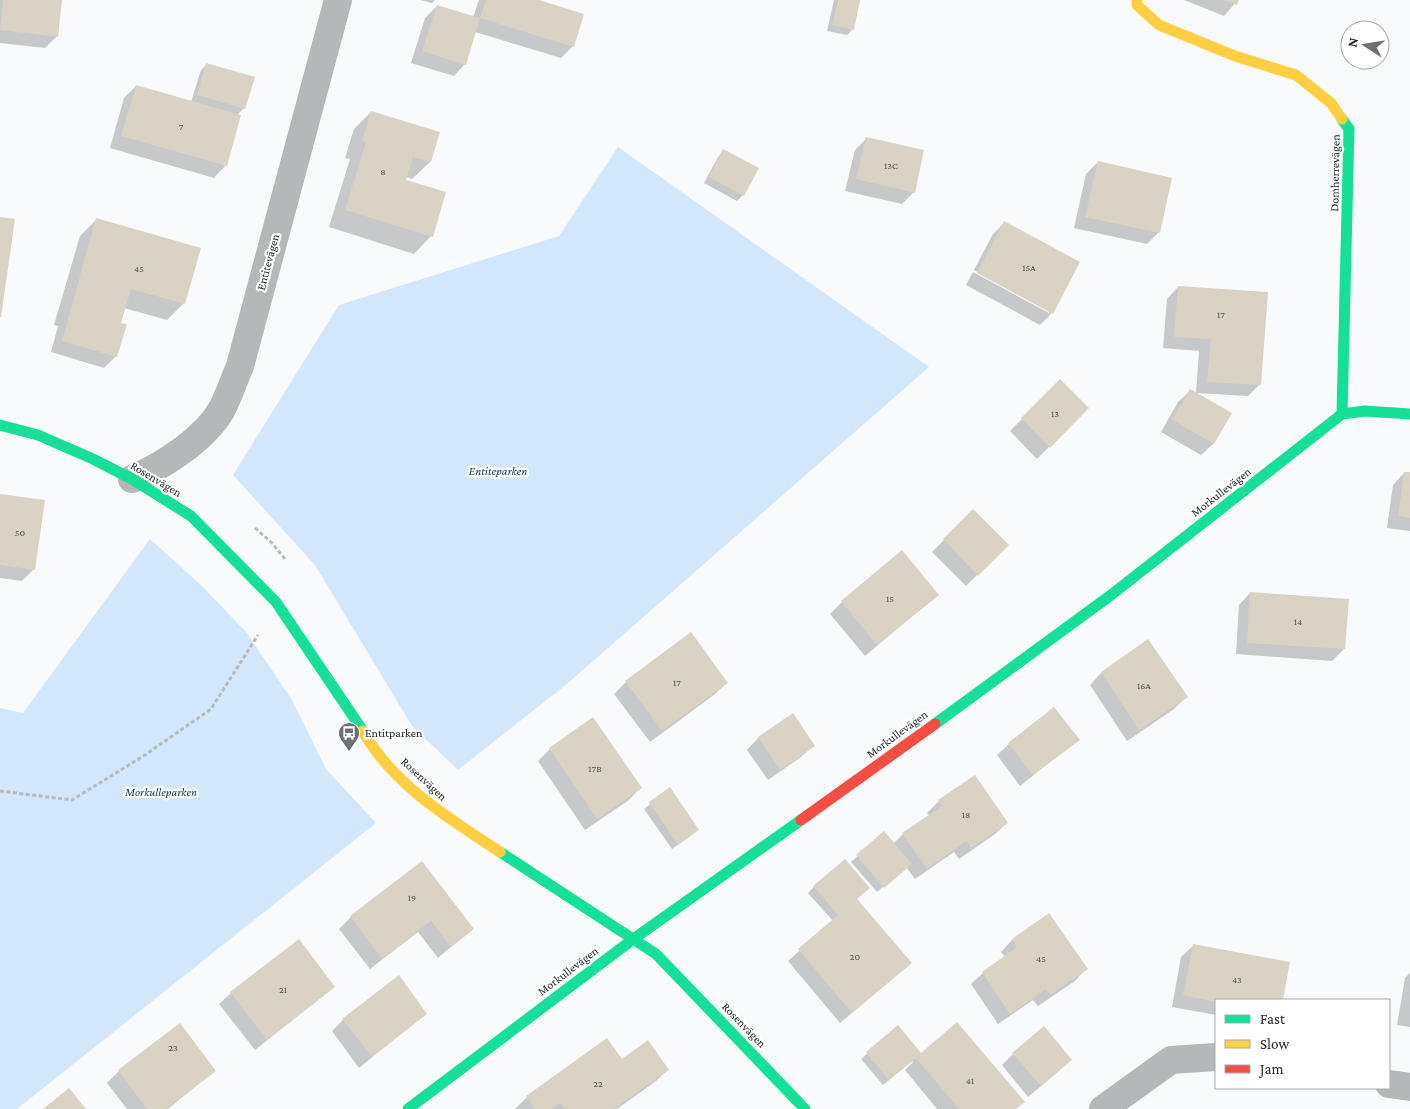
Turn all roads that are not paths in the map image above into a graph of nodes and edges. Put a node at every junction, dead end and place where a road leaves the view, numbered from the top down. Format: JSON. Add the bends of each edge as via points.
{"nodes":[{"id":1,"x":338,"y":0,"type":"edge"},
{"id":2,"x":1136,"y":0,"type":"edge"},
{"id":3,"x":1342,"y":414,"type":"junction"},
{"id":4,"x":1410,"y":414,"type":"edge"},
{"id":5,"x":0,"y":425,"type":"edge"},
{"id":6,"x":132,"y":479,"type":"junction"},
{"id":7,"x":632,"y":940,"type":"junction"},
{"id":8,"x":1215,"y":1057,"type":"edge"},
{"id":9,"x":1390,"y":1084,"type":"edge"},
{"id":10,"x":1410,"y":1087,"type":"edge"},
{"id":11,"x":408,"y":1109,"type":"edge"},
{"id":12,"x":805,"y":1109,"type":"edge"},
{"id":13,"x":1103,"y":1109,"type":"edge"}],
"edges":[{"from":1,"to":6,"type":"street","name":"Entitevägen","via":[[240,366],[221,410],[194,441],[158,468]]},
{"from":2,"to":3,"type":"street","name":"Domherrevägen","via":[[1159,25],[1236,56],[1296,75],[1331,103],[1349,129]]},
{"from":3,"to":4,"type":"street","via":[[1365,411]]},
{"from":3,"to":7,"type":"street","name":"Morkullevägen","via":[[1111,595]]},
{"from":5,"to":6,"type":"street","name":"Rosenvägen","via":[[38,435]]},
{"from":6,"to":7,"type":"street","name":"Rosenvägen","via":[[191,516],[276,602],[354,715],[373,749],[430,806]]},
{"from":7,"to":11,"type":"street","name":"Morkullevägen"},
{"from":7,"to":12,"type":"street","name":"Rosenvägen","via":[[656,954]]},
{"from":8,"to":13,"type":"street","via":[[1171,1060]]},
{"from":9,"to":10,"type":"street"}]}
